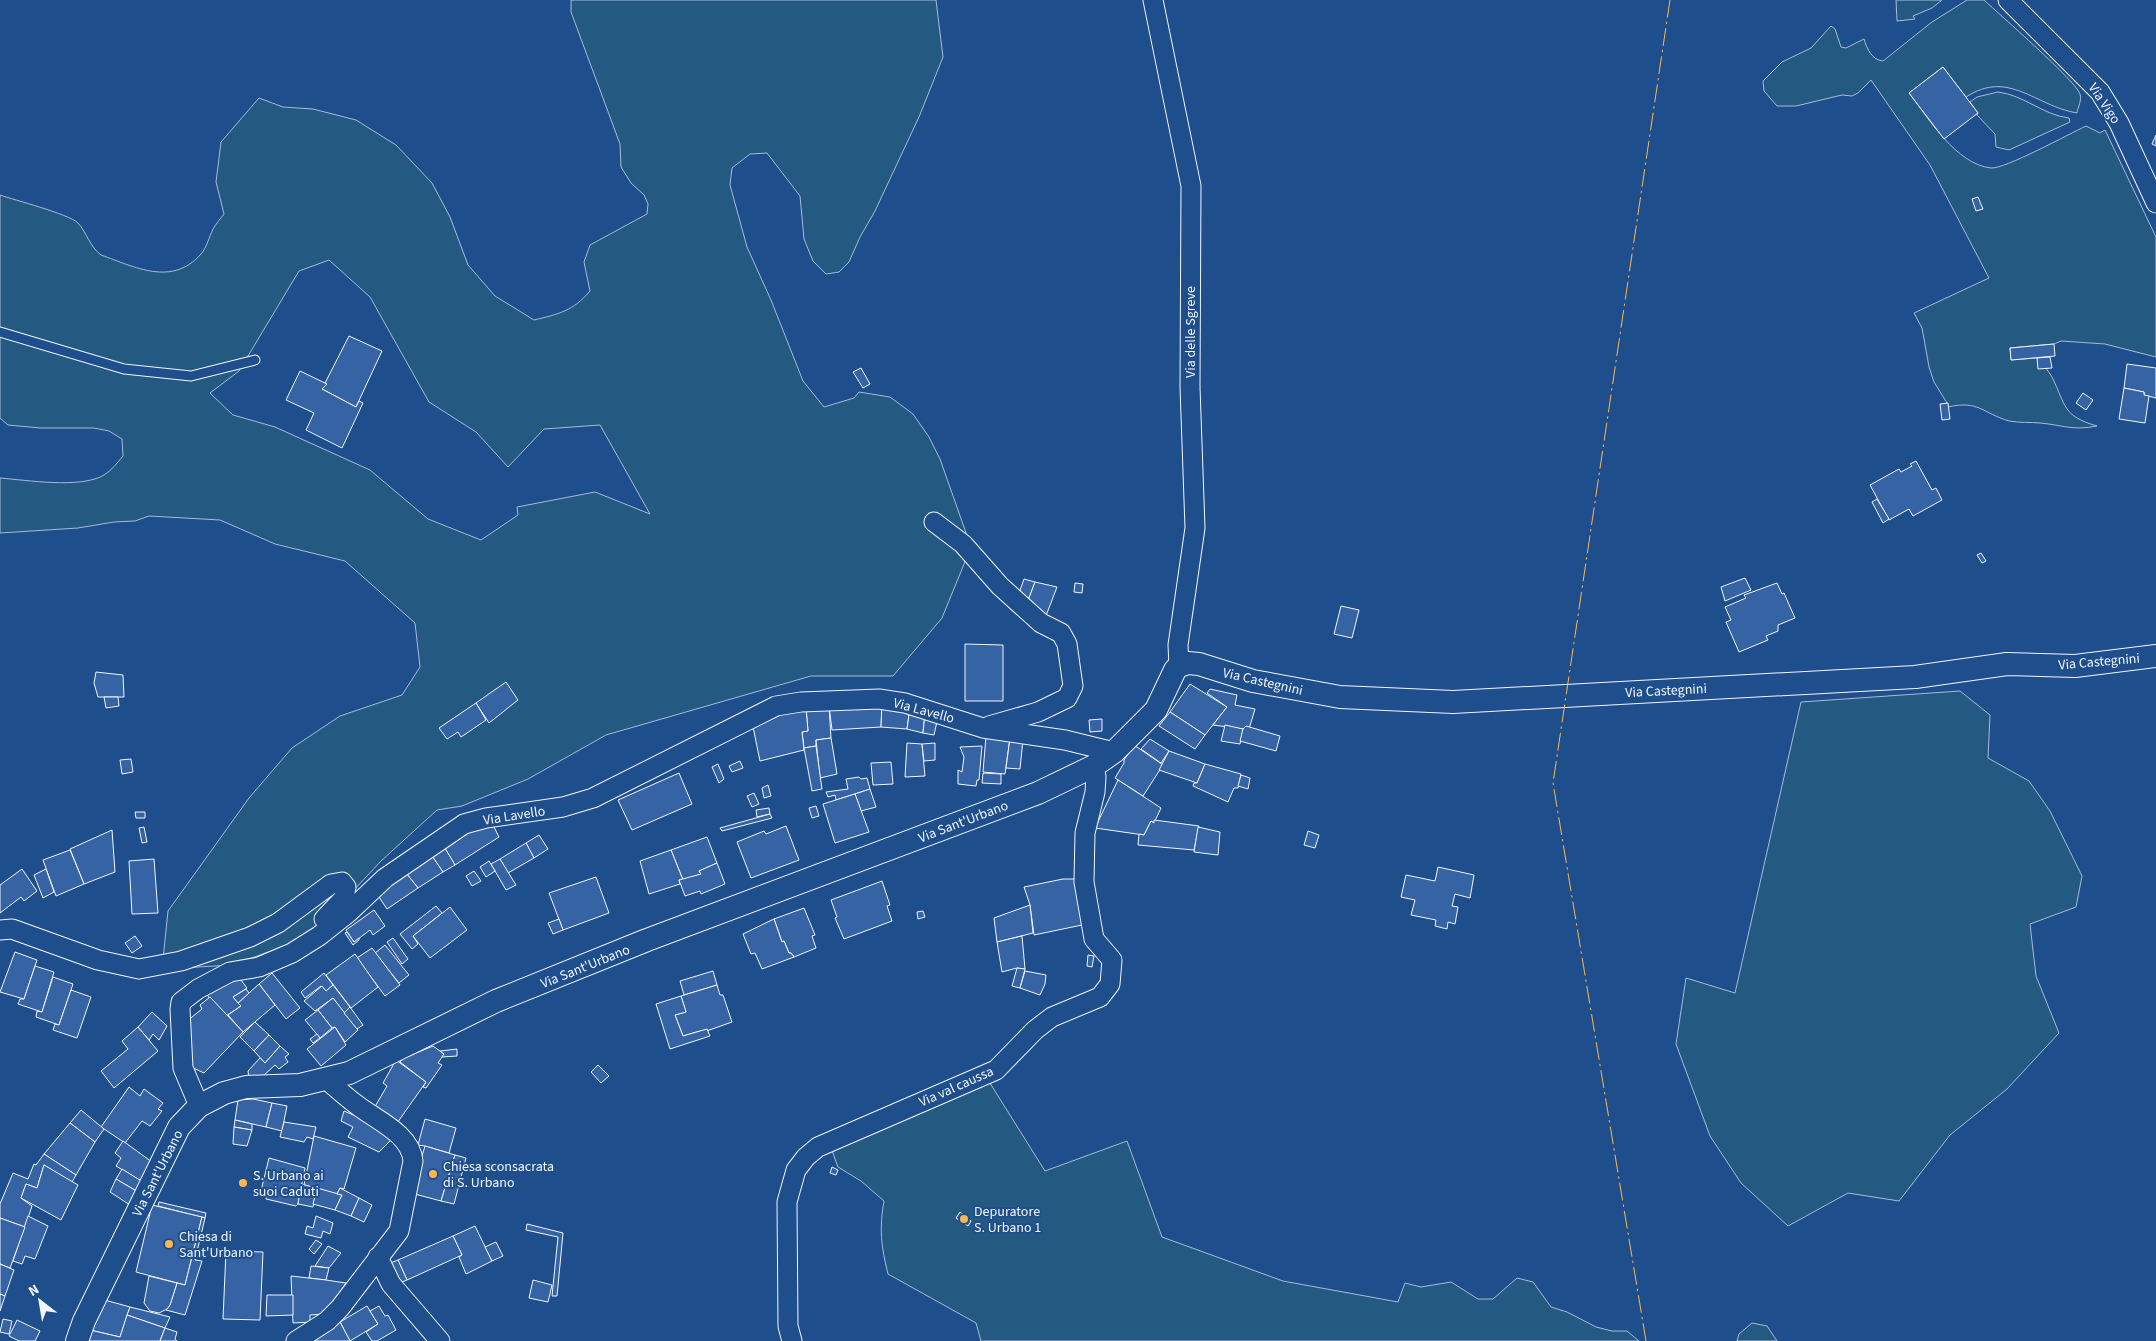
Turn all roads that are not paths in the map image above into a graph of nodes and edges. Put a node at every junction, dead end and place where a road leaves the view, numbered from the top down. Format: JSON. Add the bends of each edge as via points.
{"nodes":[{"id":1,"x":1153,"y":0,"type":"edge"},
{"id":2,"x":2008,"y":0,"type":"edge"},
{"id":3,"x":2156,"y":203,"type":"edge"},
{"id":4,"x":0,"y":332,"type":"edge"},
{"id":5,"x":255,"y":360,"type":"dead end"},
{"id":6,"x":934,"y":522,"type":"dead end"},
{"id":7,"x":2156,"y":656,"type":"edge"},
{"id":8,"x":1179,"y":666,"type":"junction"},
{"id":9,"x":983,"y":728,"type":"junction"},
{"id":10,"x":1114,"y":752,"type":"junction"},
{"id":11,"x":1094,"y":766,"type":"junction"},
{"id":12,"x":0,"y":930,"type":"edge"},
{"id":13,"x":301,"y":947,"type":"junction"},
{"id":14,"x":326,"y":1079,"type":"junction"},
{"id":15,"x":198,"y":1106,"type":"junction"},
{"id":16,"x":378,"y":1257,"type":"junction"},
{"id":17,"x":77,"y":1341,"type":"edge"},
{"id":18,"x":296,"y":1341,"type":"edge"},
{"id":19,"x":440,"y":1341,"type":"edge"},
{"id":20,"x":792,"y":1341,"type":"edge"}],
"edges":[{"from":1,"to":8,"type":"street","name":"Via delle Sgreve","via":[[1191,186],[1190,387],[1195,528],[1178,645]]},
{"from":2,"to":3,"type":"street","name":"Via Vigo","via":[[2100,92],[2119,122]]},
{"from":4,"to":5,"type":"lane","via":[[124,369],[191,376]]},
{"from":6,"to":9,"type":"street","via":[[963,544],[1000,586],[1041,624],[1061,633],[1068,650],[1073,686],[1067,698],[1038,712]]},
{"from":7,"to":8,"type":"street","name":"Via Castegnini","via":[[2075,666],[2007,664],[1915,677],[1453,702],[1340,698],[1253,681],[1199,664]]},
{"from":8,"to":10,"type":"street","name":"Via Sant'Urbano","via":[[1156,710]]},
{"from":9,"to":10,"type":"street","name":"Via Lavello","via":[[1065,740]]},
{"from":9,"to":13,"type":"street","name":"Via Lavello","via":[[905,703],[879,699],[776,706],[593,798],[563,807],[464,824],[385,878],[341,918]]},
{"from":10,"to":11,"type":"street","name":"Via Sant'Urbano"},
{"from":11,"to":14,"type":"street","name":"Via Sant'Urbano","via":[[1038,793],[496,1001],[349,1073]]},
{"from":11,"to":20,"type":"street","name":"Via val caussa","via":[[1095,792],[1085,833],[1084,882],[1094,939],[1112,960],[1110,984],[1100,997],[1052,1017],[996,1070],[818,1147],[806,1157],[796,1170],[787,1202],[788,1326]]},
{"from":12,"to":13,"type":"street","via":[[12,929],[98,960],[139,969],[181,961],[250,937],[278,923],[334,883],[342,882],[347,890],[344,898]]},
{"from":13,"to":15,"type":"street","name":"Via Lavello","via":[[259,967],[230,972],[181,1002],[183,1068]]},
{"from":14,"to":15,"type":"street","name":"Via Sant'Urbano","via":[[300,1085],[246,1087],[224,1093]]},
{"from":14,"to":16,"type":"street","via":[[397,1133],[413,1153],[399,1231]]},
{"from":15,"to":17,"type":"street","name":"Via Sant'Urbano","via":[[179,1127],[88,1312]]},
{"from":16,"to":18,"type":"street","via":[[340,1308],[327,1321]]},
{"from":16,"to":19,"type":"street","via":[[391,1284]]}]}
